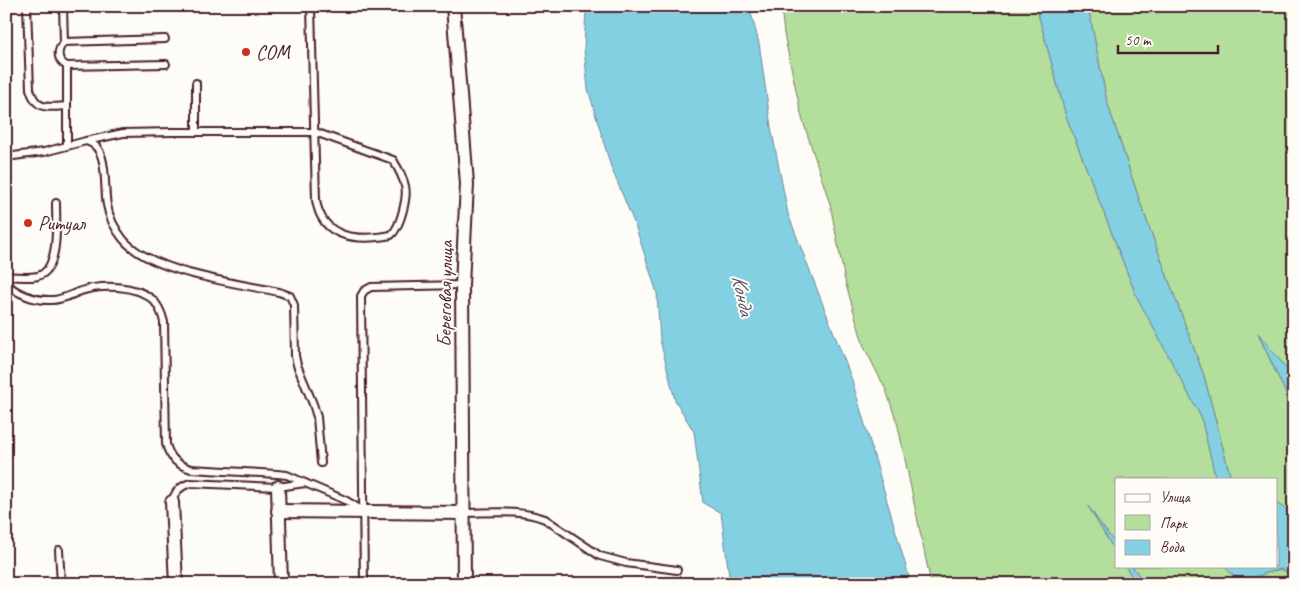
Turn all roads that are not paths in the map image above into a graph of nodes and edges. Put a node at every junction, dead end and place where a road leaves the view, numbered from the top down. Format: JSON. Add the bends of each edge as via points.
{"nodes":[{"id":1,"x":27,"y":6,"type":"edge"},
{"id":2,"x":63,"y":6,"type":"edge"},
{"id":3,"x":310,"y":6,"type":"edge"},
{"id":4,"x":453,"y":6,"type":"edge"},
{"id":5,"x":165,"y":40,"type":"dead end"},
{"id":6,"x":64,"y":42,"type":"junction"},
{"id":7,"x":166,"y":64,"type":"dead end"},
{"id":8,"x":67,"y":66,"type":"junction"},
{"id":9,"x":196,"y":83,"type":"dead end"},
{"id":10,"x":67,"y":106,"type":"junction"},
{"id":11,"x":196,"y":132,"type":"junction"},
{"id":12,"x":315,"y":132,"type":"junction"},
{"id":13,"x":86,"y":141,"type":"junction"},
{"id":14,"x":67,"y":146,"type":"junction"},
{"id":15,"x":6,"y":157,"type":"edge"},
{"id":16,"x":56,"y":203,"type":"dead end"},
{"id":17,"x":6,"y":276,"type":"edge"},
{"id":18,"x":6,"y":284,"type":"edge"},
{"id":19,"x":462,"y":285,"type":"junction"},
{"id":20,"x":321,"y":463,"type":"dead end"},
{"id":21,"x":305,"y":484,"type":"junction"},
{"id":22,"x":278,"y":488,"type":"junction"},
{"id":23,"x":172,"y":502,"type":"joint"},
{"id":24,"x":278,"y":511,"type":"junction"},
{"id":25,"x":364,"y":511,"type":"junction"},
{"id":26,"x":463,"y":513,"type":"junction"},
{"id":27,"x":59,"y":550,"type":"dead end"},
{"id":28,"x":677,"y":570,"type":"dead end"},
{"id":29,"x":61,"y":584,"type":"edge"},
{"id":30,"x":176,"y":584,"type":"edge"},
{"id":31,"x":281,"y":584,"type":"edge"},
{"id":32,"x":364,"y":584,"type":"edge"},
{"id":33,"x":464,"y":584,"type":"edge"}],
"edges":[{"from":1,"to":10,"type":"lane","via":[[32,98],[36,104],[45,107]]},
{"from":2,"to":6,"type":"lane"},
{"from":3,"to":12,"type":"lane"},
{"from":4,"to":19,"type":"street","name":"Береговая улица","via":[[467,184]]},
{"from":5,"to":6,"type":"lane"},
{"from":6,"to":8,"type":"lane","via":[[58,54],[60,61]]},
{"from":7,"to":8,"type":"lane"},
{"from":8,"to":10,"type":"lane"},
{"from":9,"to":11,"type":"lane"},
{"from":10,"to":14,"type":"lane"},
{"from":11,"to":12,"type":"lane"},
{"from":11,"to":13,"type":"lane","via":[[122,133]]},
{"from":12,"to":12,"type":"lane","via":[[393,160],[406,186],[406,195],[396,231],[391,235],[346,236],[327,226],[316,200]]},
{"from":13,"to":14,"type":"lane"},
{"from":13,"to":20,"type":"lane","via":[[96,145],[102,156],[107,205],[113,223],[124,240],[140,254],[193,274],[290,296],[294,305],[297,365],[317,417]]},
{"from":14,"to":15,"type":"lane"},
{"from":16,"to":17,"type":"lane","via":[[52,263],[39,276]]},
{"from":18,"to":21,"type":"lane","via":[[29,298],[39,300],[54,300],[91,289],[122,288],[154,300],[164,322],[168,453],[181,466],[191,469],[287,475]]},
{"from":19,"to":25,"type":"lane","via":[[371,287],[361,296]]},
{"from":19,"to":26,"type":"street","name":"Береговая улица"},
{"from":21,"to":22,"type":"lane"},
{"from":21,"to":25,"type":"lane"},
{"from":22,"to":23,"type":"lane","via":[[190,483],[175,493]]},
{"from":22,"to":24,"type":"street"},
{"from":23,"to":30,"type":"street"},
{"from":24,"to":25,"type":"street"},
{"from":24,"to":31,"type":"street"},
{"from":25,"to":26,"type":"street"},
{"from":25,"to":32,"type":"lane"},
{"from":26,"to":28,"type":"lane","via":[[534,515],[600,556]]},
{"from":26,"to":33,"type":"street","name":"Береговая улица"},
{"from":27,"to":29,"type":"lane"}]}
